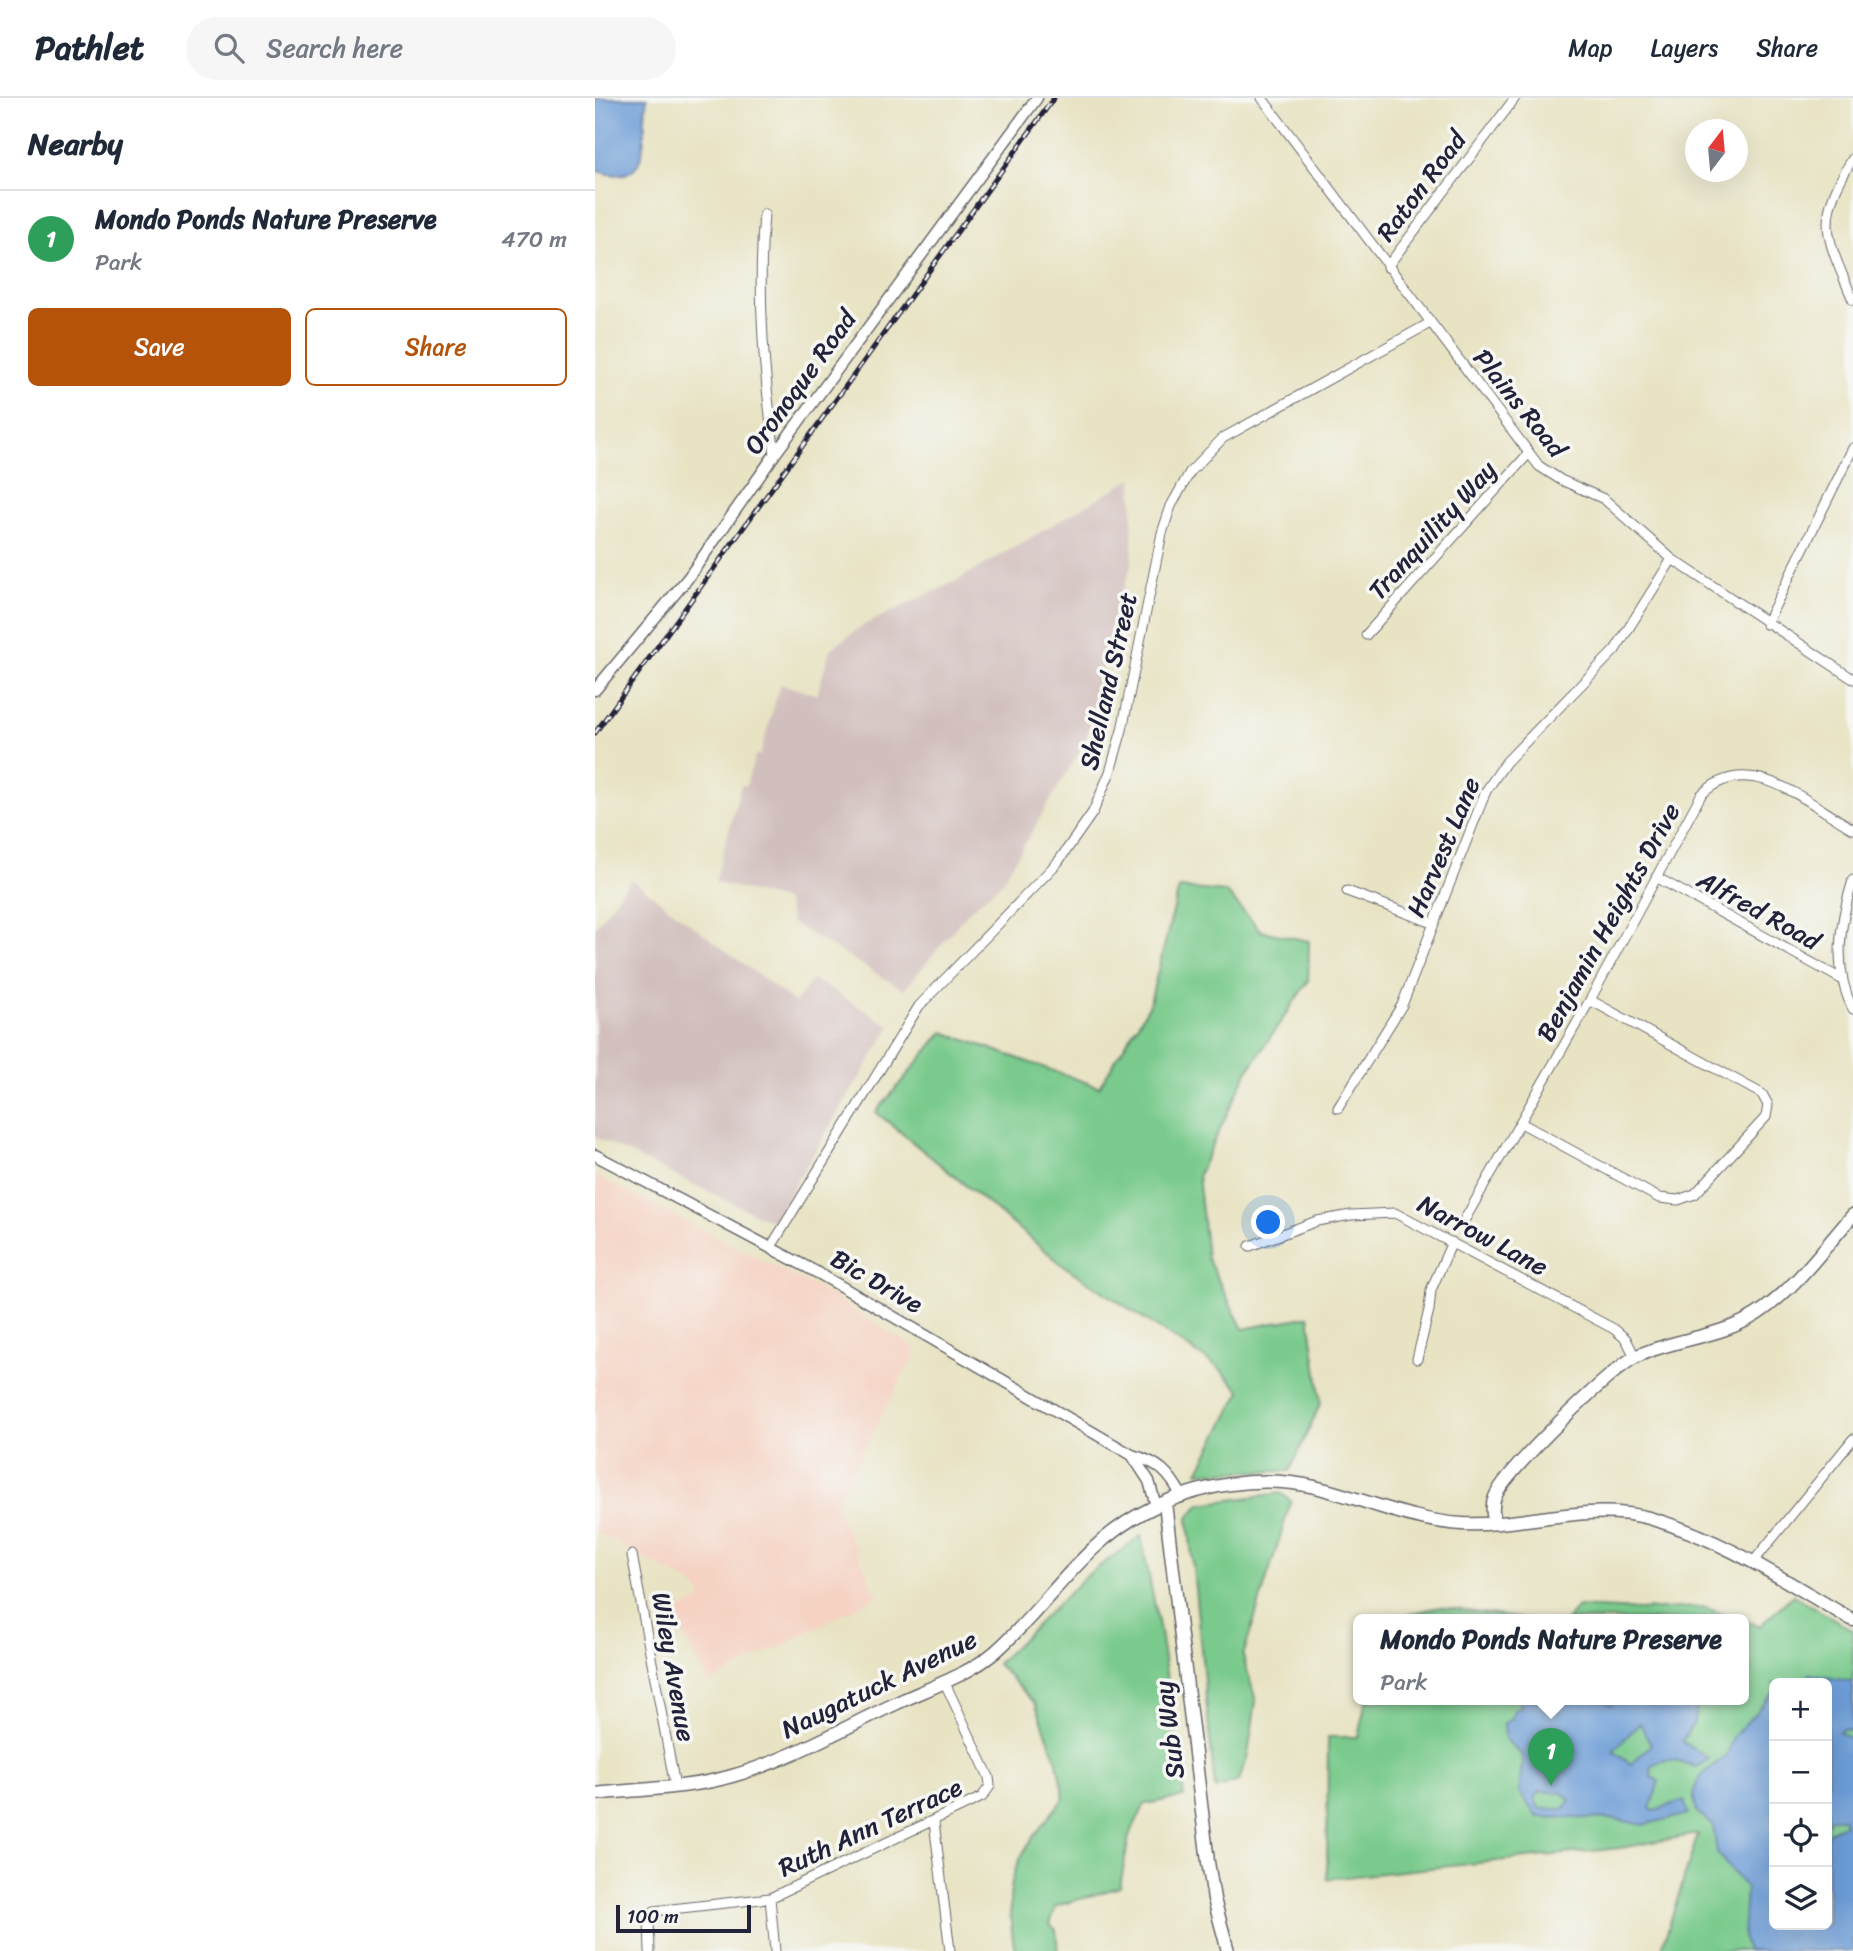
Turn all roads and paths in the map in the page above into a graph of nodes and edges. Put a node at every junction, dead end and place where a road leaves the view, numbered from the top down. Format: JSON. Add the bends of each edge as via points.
{"nodes":[{"id":1,"x":1037,"y":98,"type":"edge"},
{"id":2,"x":1262,"y":98,"type":"edge"},
{"id":3,"x":1515,"y":98,"type":"edge"},
{"id":4,"x":1853,"y":158,"type":"edge"},
{"id":5,"x":764,"y":214,"type":"dead end"},
{"id":6,"x":1387,"y":267,"type":"junction"},
{"id":7,"x":1853,"y":300,"type":"edge"},
{"id":8,"x":1430,"y":323,"type":"junction"},
{"id":9,"x":1853,"y":448,"type":"edge"},
{"id":10,"x":1529,"y":453,"type":"junction"},
{"id":11,"x":775,"y":454,"type":"junction"},
{"id":12,"x":1672,"y":559,"type":"junction"},
{"id":13,"x":1766,"y":624,"type":"junction"},
{"id":14,"x":1366,"y":635,"type":"dead end"},
{"id":15,"x":1853,"y":679,"type":"edge"},
{"id":16,"x":595,"y":690,"type":"edge"},
{"id":17,"x":1853,"y":829,"type":"edge"},
{"id":18,"x":1656,"y":877,"type":"junction"},
{"id":19,"x":1853,"y":880,"type":"edge"},
{"id":20,"x":1347,"y":891,"type":"dead end"},
{"id":21,"x":1433,"y":923,"type":"junction"},
{"id":22,"x":1843,"y":980,"type":"junction"},
{"id":23,"x":1590,"y":1000,"type":"junction"},
{"id":24,"x":1853,"y":1009,"type":"edge"},
{"id":25,"x":1338,"y":1108,"type":"dead end"},
{"id":26,"x":1521,"y":1123,"type":"junction"},
{"id":27,"x":595,"y":1155,"type":"edge"},
{"id":28,"x":1853,"y":1215,"type":"edge"},
{"id":29,"x":1465,"y":1219,"type":"dead end"},
{"id":30,"x":1452,"y":1241,"type":"junction"},
{"id":31,"x":1250,"y":1246,"type":"dead end"},
{"id":32,"x":771,"y":1247,"type":"junction"},
{"id":33,"x":1635,"y":1357,"type":"junction"},
{"id":34,"x":1417,"y":1359,"type":"dead end"},
{"id":35,"x":1853,"y":1439,"type":"edge"},
{"id":36,"x":1132,"y":1455,"type":"junction"},
{"id":37,"x":1182,"y":1497,"type":"junction"},
{"id":38,"x":1160,"y":1504,"type":"junction"},
{"id":39,"x":1494,"y":1523,"type":"junction"},
{"id":40,"x":632,"y":1555,"type":"dead end"},
{"id":41,"x":1754,"y":1562,"type":"junction"},
{"id":42,"x":1853,"y":1620,"type":"edge"},
{"id":43,"x":944,"y":1681,"type":"junction"},
{"id":44,"x":675,"y":1786,"type":"junction"},
{"id":45,"x":595,"y":1794,"type":"edge"},
{"id":46,"x":934,"y":1822,"type":"junction"},
{"id":47,"x":770,"y":1898,"type":"junction"},
{"id":48,"x":650,"y":1951,"type":"edge"},
{"id":49,"x":775,"y":1951,"type":"edge"},
{"id":50,"x":950,"y":1951,"type":"edge"},
{"id":51,"x":1228,"y":1951,"type":"edge"}],
"edges":[{"from":1,"to":11,"type":"street","name":"Oronoque Road"},
{"from":2,"to":6,"type":"street","name":"Plains Road"},
{"from":3,"to":6,"type":"street","name":"Raton Road"},
{"from":4,"to":7,"type":"street","via":[[1834,191],[1826,223]]},
{"from":5,"to":11,"type":"street","via":[[763,323]]},
{"from":6,"to":8,"type":"street","name":"Plains Road"},
{"from":8,"to":10,"type":"street","name":"Plains Road"},
{"from":8,"to":32,"type":"street","name":"Shelland Street","via":[[1239,427],[1190,472],[1162,533],[1122,730],[1097,803],[1058,862],[919,1006]]},
{"from":9,"to":13,"type":"street"},
{"from":10,"to":12,"type":"street","name":"Plains Road","via":[[1549,474],[1604,499]]},
{"from":10,"to":14,"type":"street","name":"Tranquility Way"},
{"from":11,"to":16,"type":"street","name":"Oronoque Road","via":[[688,578]]},
{"from":12,"to":13,"type":"street","name":"Plains Road"},
{"from":12,"to":21,"type":"street","name":"Harvest Lane","via":[[1615,650],[1506,762],[1486,791]]},
{"from":13,"to":15,"type":"street","name":"Plains Road"},
{"from":17,"to":18,"type":"street","name":"Benjamin Heights Drive","via":[[1774,783],[1736,774],[1712,784],[1701,795]]},
{"from":18,"to":22,"type":"street","name":"Alfred Road"},
{"from":18,"to":23,"type":"street","name":"Benjamin Heights Drive"},
{"from":19,"to":22,"type":"street","via":[[1840,932]]},
{"from":20,"to":21,"type":"street"},
{"from":21,"to":25,"type":"street","name":"Harvest Lane","via":[[1402,1005]]},
{"from":22,"to":24,"type":"street"},
{"from":23,"to":26,"type":"street","name":"Benjamin Heights Drive"},
{"from":23,"to":26,"type":"street","via":[[1762,1094],[1768,1105],[1766,1117],[1700,1190],[1678,1200],[1659,1198]]},
{"from":26,"to":29,"type":"street","name":"Benjamin Heights Drive"},
{"from":27,"to":32,"type":"street","name":"Bic Drive"},
{"from":28,"to":33,"type":"main road","via":[[1756,1315],[1716,1334]]},
{"from":30,"to":31,"type":"street","name":"Narrow Lane","via":[[1395,1213],[1317,1222]]},
{"from":30,"to":33,"type":"street","name":"Narrow Lane","via":[[1614,1329],[1626,1339]]},
{"from":30,"to":34,"type":"street","via":[[1431,1290]]},
{"from":32,"to":36,"type":"street","name":"Bic Drive"},
{"from":33,"to":39,"type":"main road","via":[[1609,1374],[1509,1475],[1493,1502]]},
{"from":35,"to":41,"type":"street"},
{"from":36,"to":37,"type":"street","name":"Bic Drive","via":[[1167,1471]]},
{"from":36,"to":38,"type":"street","name":"Bic Drive"},
{"from":37,"to":38,"type":"main road","name":"Naugatuck Avenue"},
{"from":37,"to":39,"type":"main road","name":"Naugatuck Avenue","via":[[1235,1484],[1288,1483],[1421,1518]]},
{"from":38,"to":43,"type":"main road","name":"Naugatuck Avenue","via":[[1117,1528],[1083,1555],[989,1657]]},
{"from":38,"to":51,"type":"main road","name":"Sub Way","via":[[1210,1875]]},
{"from":39,"to":41,"type":"main road","name":"Naugatuck Avenue","via":[[1631,1515],[1691,1533]]},
{"from":40,"to":44,"type":"street","name":"Wiley Avenue"},
{"from":41,"to":42,"type":"main road","name":"Naugatuck Avenue"},
{"from":43,"to":44,"type":"main road","name":"Naugatuck Avenue","via":[[756,1768]]},
{"from":43,"to":46,"type":"street","name":"Ruth Ann Terrace","via":[[990,1783],[982,1797]]},
{"from":44,"to":45,"type":"main road","name":"Naugatuck Avenue"},
{"from":46,"to":47,"type":"street","name":"Ruth Ann Terrace"},
{"from":46,"to":50,"type":"street"},
{"from":47,"to":48,"type":"street","name":"Ruth Ann Terrace","via":[[659,1909],[651,1914]]},
{"from":47,"to":49,"type":"street"}]}
